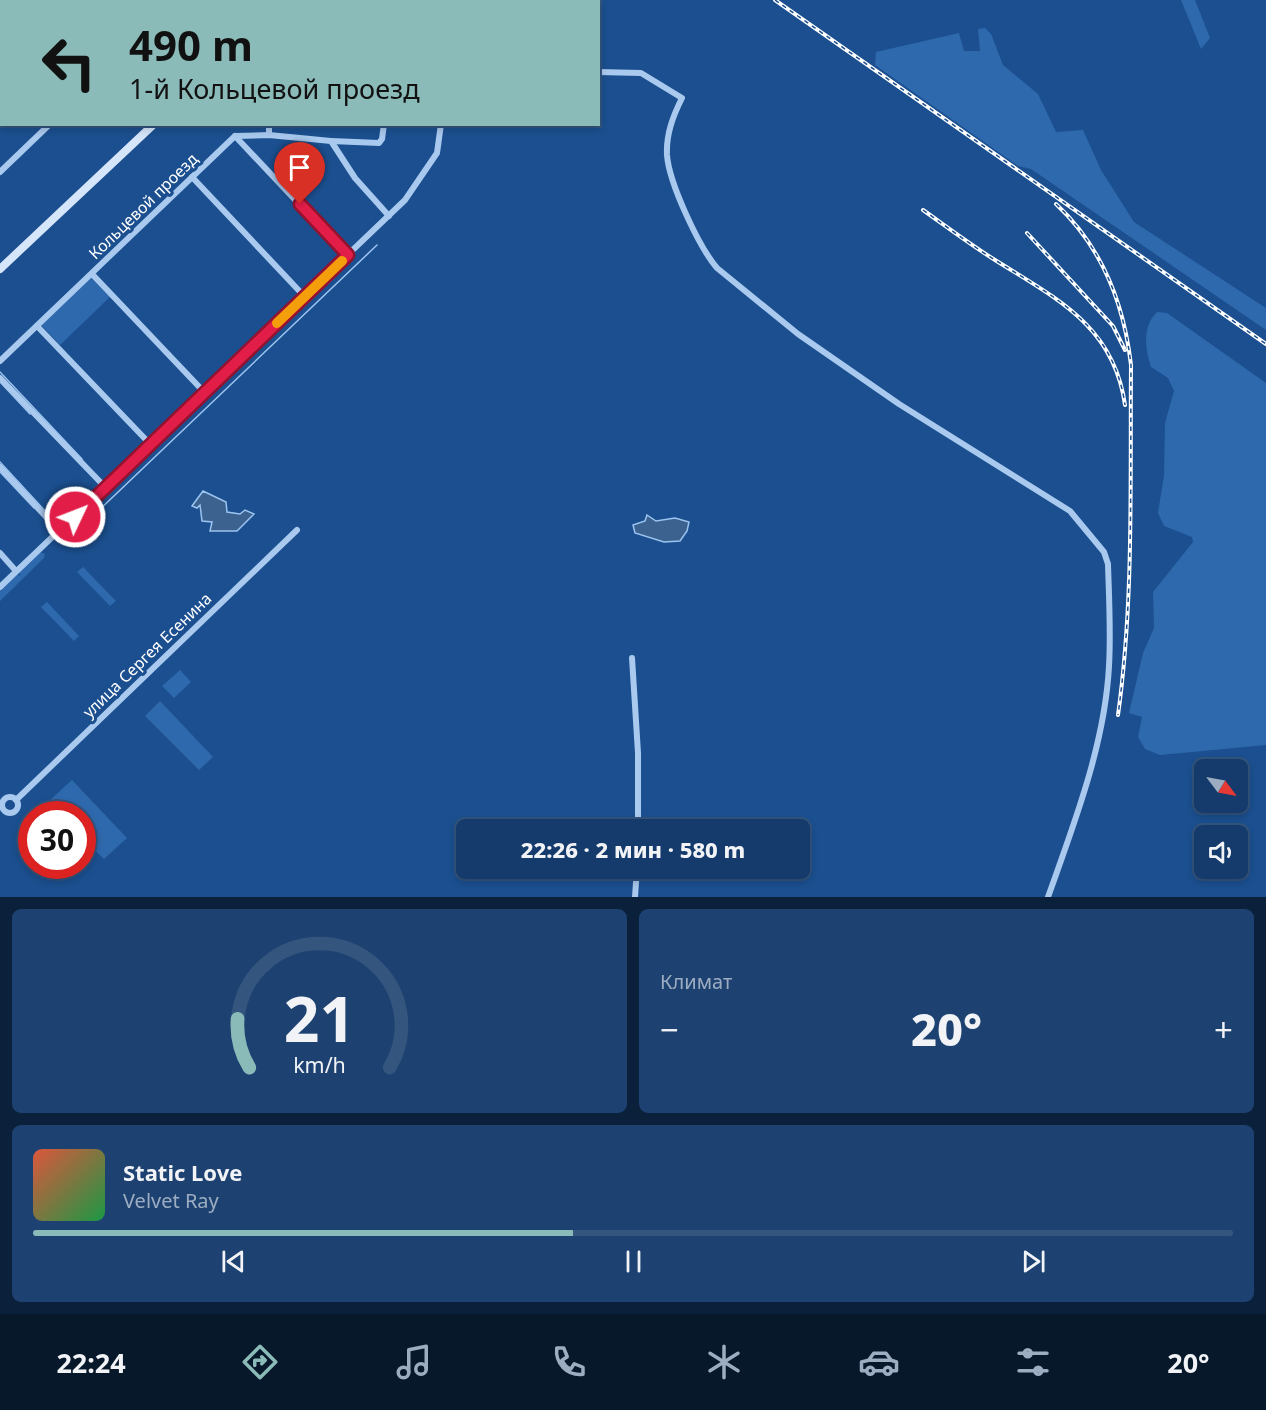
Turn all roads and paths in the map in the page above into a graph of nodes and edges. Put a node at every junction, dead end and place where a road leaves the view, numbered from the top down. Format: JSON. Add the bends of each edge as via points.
{"nodes":[{"id":1,"x":600,"y":72,"type":"edge"},
{"id":2,"x":49,"y":126,"type":"edge"},
{"id":3,"x":152,"y":126,"type":"edge"},
{"id":4,"x":269,"y":126,"type":"edge"},
{"id":5,"x":384,"y":126,"type":"edge"},
{"id":6,"x":441,"y":126,"type":"edge"},
{"id":7,"x":269,"y":135,"type":"junction"},
{"id":8,"x":235,"y":136,"type":"junction"},
{"id":9,"x":331,"y":141,"type":"junction"},
{"id":10,"x":0,"y":172,"type":"edge"},
{"id":11,"x":192,"y":177,"type":"junction"},
{"id":12,"x":389,"y":216,"type":"junction"},
{"id":13,"x":348,"y":255,"type":"junction"},
{"id":14,"x":0,"y":269,"type":"edge"},
{"id":15,"x":92,"y":274,"type":"junction"},
{"id":16,"x":305,"y":297,"type":"junction"},
{"id":17,"x":37,"y":326,"type":"junction"},
{"id":18,"x":0,"y":361,"type":"edge"},
{"id":19,"x":0,"y":378,"type":"edge"},
{"id":20,"x":205,"y":393,"type":"junction"},
{"id":21,"x":151,"y":445,"type":"junction"},
{"id":22,"x":0,"y":467,"type":"edge"},
{"id":23,"x":106,"y":488,"type":"junction"},
{"id":24,"x":297,"y":530,"type":"dead end"},
{"id":25,"x":59,"y":531,"type":"junction"},
{"id":26,"x":0,"y":554,"type":"edge"},
{"id":27,"x":16,"y":571,"type":"junction"},
{"id":28,"x":0,"y":586,"type":"edge"},
{"id":29,"x":632,"y":658,"type":"dead end"},
{"id":30,"x":16,"y":800,"type":"junction"},
{"id":31,"x":2,"y":813,"type":"edge"},
{"id":32,"x":638,"y":819,"type":"edge"},
{"id":33,"x":636,"y":879,"type":"edge"},
{"id":34,"x":635,"y":897,"type":"edge"},
{"id":35,"x":1048,"y":897,"type":"edge"}],
"edges":[{"from":1,"to":35,"type":"street","via":[[641,73],[682,98],[668,134],[667,157],[678,193],[707,256],[717,268],[798,334],[899,404],[1070,511],[1104,552],[1108,564],[1109,667],[1101,723],[1069,840]]},
{"from":2,"to":10,"type":"street"},
{"from":3,"to":14,"type":"main road"},
{"from":4,"to":7,"type":"street"},
{"from":5,"to":9,"type":"street","via":[[379,143],[373,145]]},
{"from":6,"to":12,"type":"street","via":[[437,153],[405,200]]},
{"from":7,"to":8,"type":"street"},
{"from":7,"to":9,"type":"street"},
{"from":8,"to":11,"type":"street","name":"Кольцевой проезд"},
{"from":8,"to":13,"type":"street"},
{"from":9,"to":12,"type":"street","via":[[355,178]]},
{"from":11,"to":15,"type":"street","name":"Кольцевой проезд"},
{"from":11,"to":16,"type":"street"},
{"from":12,"to":13,"type":"street"},
{"from":13,"to":16,"type":"street"},
{"from":15,"to":17,"type":"street","name":"Кольцевой проезд"},
{"from":15,"to":20,"type":"street"},
{"from":16,"to":20,"type":"street"},
{"from":17,"to":18,"type":"street","name":"Кольцевой проезд"},
{"from":17,"to":21,"type":"street"},
{"from":19,"to":23,"type":"street"},
{"from":20,"to":21,"type":"street"},
{"from":21,"to":23,"type":"street"},
{"from":22,"to":25,"type":"street"},
{"from":23,"to":25,"type":"street"},
{"from":24,"to":30,"type":"street","name":"улица Сергея Есенина"},
{"from":25,"to":27,"type":"street"},
{"from":26,"to":27,"type":"street"},
{"from":27,"to":28,"type":"street"},
{"from":29,"to":32,"type":"street"},
{"from":30,"to":31,"type":"street","name":"улица Сергея Есенина","via":[[15,811]]},
{"from":30,"to":31,"type":"street","name":"улица Сергея Есенина","via":[[4,800]]},
{"from":33,"to":34,"type":"street"}]}
